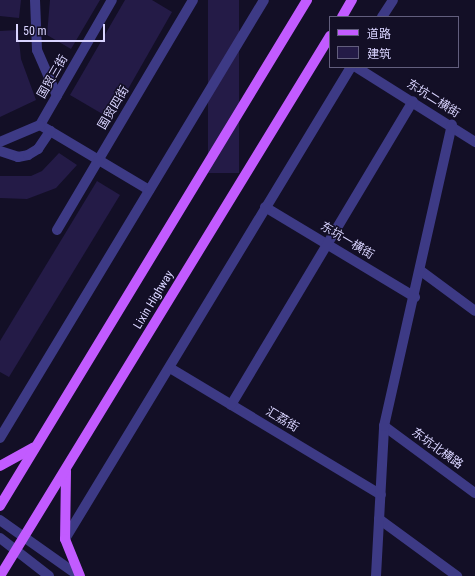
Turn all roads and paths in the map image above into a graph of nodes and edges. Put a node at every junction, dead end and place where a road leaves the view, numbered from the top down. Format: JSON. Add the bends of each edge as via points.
{"nodes":[{"id":1,"x":35,"y":0,"type":"edge"},
{"id":2,"x":112,"y":0,"type":"edge"},
{"id":3,"x":193,"y":0,"type":"edge"},
{"id":4,"x":264,"y":0,"type":"edge"},
{"id":5,"x":307,"y":0,"type":"edge"},
{"id":6,"x":352,"y":0,"type":"edge"},
{"id":7,"x":393,"y":0,"type":"edge"},
{"id":8,"x":343,"y":16,"type":"edge"},
{"id":9,"x":383,"y":16,"type":"edge"},
{"id":10,"x":329,"y":38,"type":"edge"},
{"id":11,"x":350,"y":68,"type":"edge"},
{"id":12,"x":358,"y":68,"type":"edge"},
{"id":13,"x":57,"y":96,"type":"junction"},
{"id":14,"x":413,"y":101,"type":"junction"},
{"id":15,"x":40,"y":125,"type":"junction"},
{"id":16,"x":452,"y":125,"type":"junction"},
{"id":17,"x":50,"y":131,"type":"junction"},
{"id":18,"x":0,"y":142,"type":"edge"},
{"id":19,"x":475,"y":142,"type":"edge"},
{"id":20,"x":0,"y":152,"type":"edge"},
{"id":21,"x":99,"y":160,"type":"junction"},
{"id":22,"x":149,"y":190,"type":"junction"},
{"id":23,"x":265,"y":207,"type":"junction"},
{"id":24,"x":57,"y":230,"type":"dead end"},
{"id":25,"x":327,"y":244,"type":"junction"},
{"id":26,"x":421,"y":270,"type":"junction"},
{"id":27,"x":415,"y":297,"type":"junction"},
{"id":28,"x":475,"y":311,"type":"edge"},
{"id":29,"x":170,"y":368,"type":"junction"},
{"id":30,"x":231,"y":405,"type":"junction"},
{"id":31,"x":384,"y":426,"type":"junction"},
{"id":32,"x":0,"y":438,"type":"edge"},
{"id":33,"x":36,"y":445,"type":"junction"},
{"id":34,"x":0,"y":466,"type":"edge"},
{"id":35,"x":66,"y":469,"type":"junction"},
{"id":36,"x":475,"y":493,"type":"edge"},
{"id":37,"x":381,"y":494,"type":"junction"},
{"id":38,"x":0,"y":506,"type":"edge"},
{"id":39,"x":380,"y":519,"type":"junction"},
{"id":40,"x":0,"y":520,"type":"edge"},
{"id":41,"x":25,"y":537,"type":"junction"},
{"id":42,"x":0,"y":538,"type":"edge"},
{"id":43,"x":65,"y":539,"type":"junction"},
{"id":44,"x":16,"y":551,"type":"junction"},
{"id":45,"x":0,"y":576,"type":"edge"},
{"id":46,"x":49,"y":576,"type":"edge"},
{"id":47,"x":80,"y":576,"type":"edge"},
{"id":48,"x":376,"y":576,"type":"edge"},
{"id":49,"x":457,"y":576,"type":"edge"}],
"edges":[{"from":1,"to":13,"type":"street","via":[[37,50]]},
{"from":2,"to":13,"type":"street","name":"国贸三街"},
{"from":3,"to":21,"type":"street","name":"国贸四街"},
{"from":4,"to":22,"type":"street"},
{"from":5,"to":33,"type":"main road"},
{"from":6,"to":8,"type":"main road"},
{"from":7,"to":9,"type":"street"},
{"from":10,"to":35,"type":"main road","name":"Lixin Highway"},
{"from":11,"to":23,"type":"street"},
{"from":12,"to":14,"type":"street","name":"东坑二横街"},
{"from":13,"to":15,"type":"street","name":"国贸三街"},
{"from":14,"to":16,"type":"street","name":"东坑二横街"},
{"from":14,"to":25,"type":"street"},
{"from":15,"to":17,"type":"street"},
{"from":15,"to":18,"type":"street"},
{"from":16,"to":19,"type":"street","name":"东坑二横街"},
{"from":16,"to":26,"type":"street"},
{"from":17,"to":20,"type":"street","via":[[38,149],[28,155],[18,157]]},
{"from":17,"to":21,"type":"street"},
{"from":21,"to":22,"type":"street"},
{"from":21,"to":24,"type":"street","name":"国贸四街"},
{"from":22,"to":32,"type":"street"},
{"from":23,"to":25,"type":"street","name":"东坑一横街"},
{"from":23,"to":29,"type":"street"},
{"from":25,"to":27,"type":"street","name":"东坑一横街"},
{"from":25,"to":30,"type":"street"},
{"from":26,"to":27,"type":"street"},
{"from":26,"to":28,"type":"street"},
{"from":27,"to":31,"type":"street"},
{"from":29,"to":30,"type":"street","name":"汇荔街"},
{"from":29,"to":43,"type":"street"},
{"from":30,"to":37,"type":"street","name":"汇荔街"},
{"from":31,"to":36,"type":"street","name":"东坑北横路"},
{"from":31,"to":37,"type":"street"},
{"from":33,"to":34,"type":"main road"},
{"from":33,"to":38,"type":"main road"},
{"from":35,"to":41,"type":"main road","name":"Lixin Highway"},
{"from":35,"to":43,"type":"main road"},
{"from":37,"to":39,"type":"street"},
{"from":39,"to":48,"type":"street"},
{"from":39,"to":49,"type":"street"},
{"from":40,"to":41,"type":"street"},
{"from":41,"to":44,"type":"main road","name":"Lixin Highway"},
{"from":41,"to":47,"type":"street"},
{"from":42,"to":44,"type":"street"},
{"from":43,"to":47,"type":"main road"},
{"from":44,"to":45,"type":"main road","name":"Lixin Highway"},
{"from":44,"to":46,"type":"street"}]}
